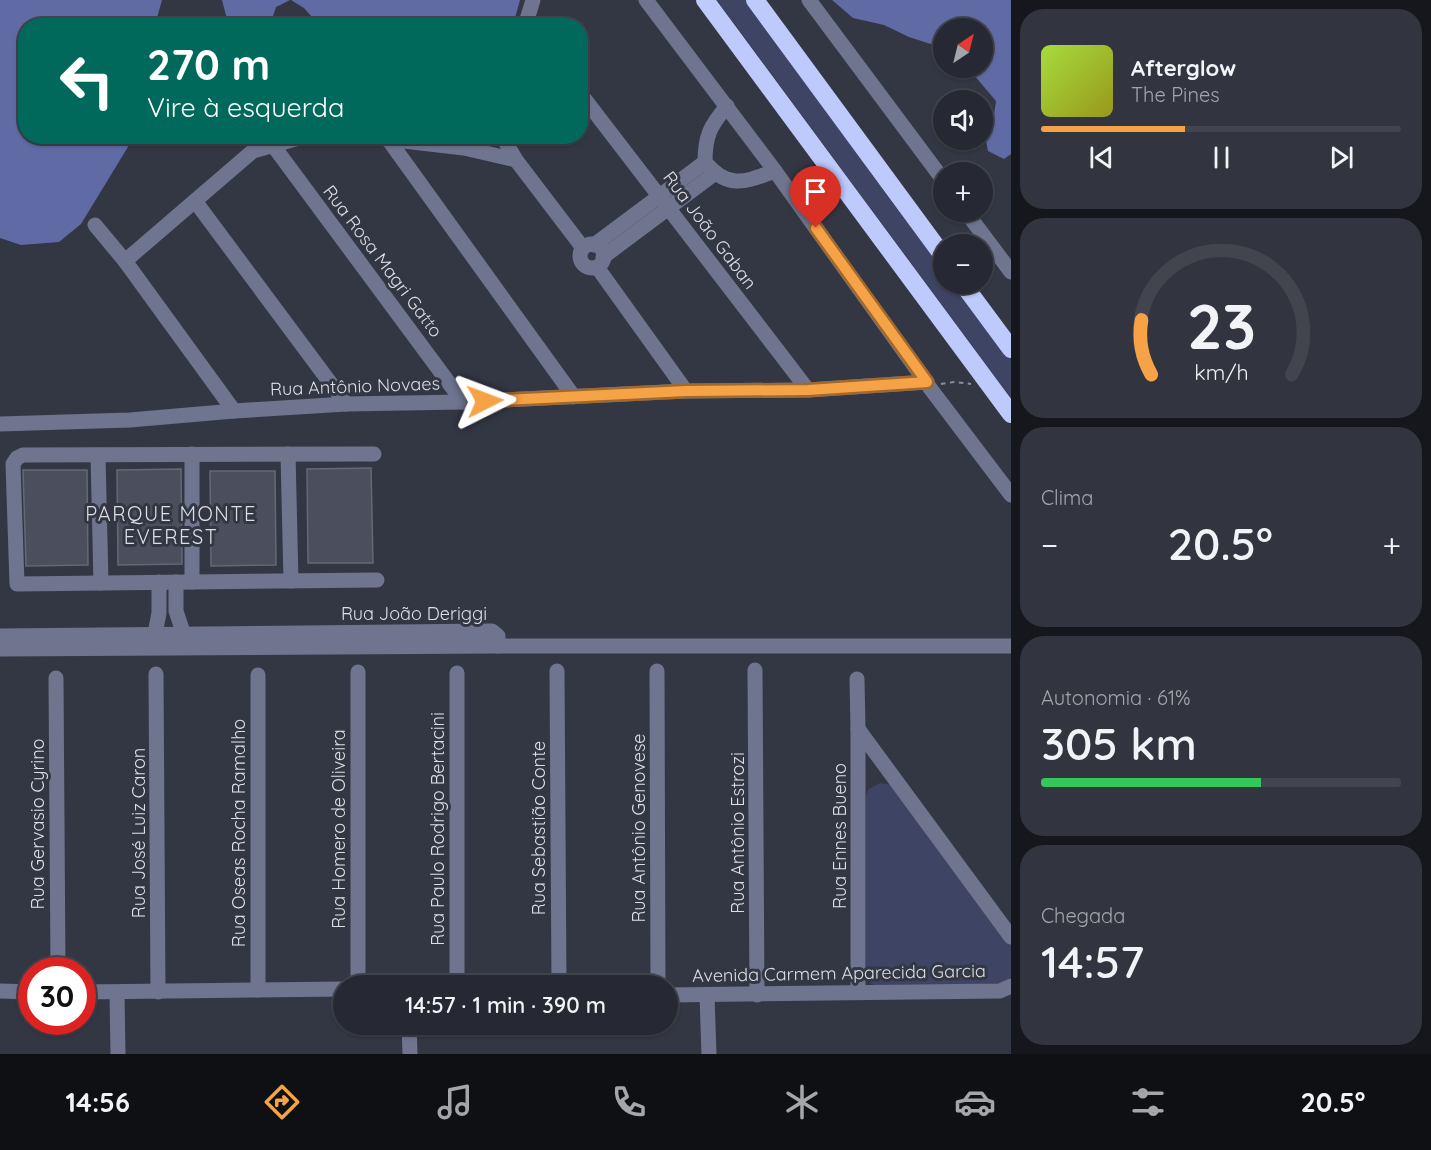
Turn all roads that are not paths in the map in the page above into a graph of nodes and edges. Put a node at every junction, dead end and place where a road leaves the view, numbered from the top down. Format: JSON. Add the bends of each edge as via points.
{"nodes":[{"id":1,"x":533,"y":0,"type":"edge"},
{"id":2,"x":646,"y":0,"type":"edge"},
{"id":3,"x":705,"y":0,"type":"edge"},
{"id":4,"x":755,"y":0,"type":"edge"},
{"id":5,"x":808,"y":0,"type":"edge"},
{"id":6,"x":528,"y":18,"type":"edge"},
{"id":7,"x":588,"y":103,"type":"edge"},
{"id":8,"x":727,"y":106,"type":"junction"},
{"id":9,"x":272,"y":144,"type":"joint"},
{"id":10,"x":392,"y":144,"type":"edge"},
{"id":11,"x":430,"y":144,"type":"edge"},
{"id":12,"x":469,"y":144,"type":"edge"},
{"id":13,"x":507,"y":144,"type":"edge"},
{"id":14,"x":464,"y":148,"type":"junction"},
{"id":15,"x":516,"y":160,"type":"junction"},
{"id":16,"x":933,"y":166,"type":"edge"},
{"id":17,"x":710,"y":168,"type":"junction"},
{"id":18,"x":775,"y":171,"type":"junction"},
{"id":19,"x":659,"y":195,"type":"junction"},
{"id":20,"x":195,"y":201,"type":"junction"},
{"id":21,"x":669,"y":208,"type":"junction"},
{"id":22,"x":974,"y":222,"type":"edge"},
{"id":23,"x":95,"y":225,"type":"dead end"},
{"id":24,"x":933,"y":242,"type":"edge"},
{"id":25,"x":594,"y":254,"type":"junction"},
{"id":26,"x":124,"y":261,"type":"junction"},
{"id":27,"x":1011,"y":272,"type":"edge"},
{"id":28,"x":970,"y":294,"type":"edge"},
{"id":29,"x":1011,"y":350,"type":"edge"},
{"id":30,"x":929,"y":385,"type":"junction"},
{"id":31,"x":808,"y":390,"type":"junction"},
{"id":32,"x":686,"y":391,"type":"junction"},
{"id":33,"x":574,"y":397,"type":"junction"},
{"id":34,"x":463,"y":402,"type":"junction"},
{"id":35,"x":346,"y":404,"type":"junction"},
{"id":36,"x":234,"y":411,"type":"junction"},
{"id":37,"x":1011,"y":414,"type":"edge"},
{"id":38,"x":0,"y":424,"type":"edge"},
{"id":39,"x":192,"y":454,"type":"junction"},
{"id":40,"x":288,"y":454,"type":"junction"},
{"id":41,"x":374,"y":454,"type":"dead end"},
{"id":42,"x":98,"y":455,"type":"junction"},
{"id":43,"x":1011,"y":495,"type":"edge"},
{"id":44,"x":377,"y":580,"type":"dead end"},
{"id":45,"x":291,"y":581,"type":"junction"},
{"id":46,"x":159,"y":582,"type":"junction"},
{"id":47,"x":176,"y":582,"type":"junction"},
{"id":48,"x":192,"y":582,"type":"junction"},
{"id":49,"x":101,"y":583,"type":"junction"},
{"id":50,"x":0,"y":636,"type":"edge"},
{"id":51,"x":153,"y":641,"type":"junction"},
{"id":52,"x":184,"y":641,"type":"junction"},
{"id":53,"x":1011,"y":646,"type":"edge"},
{"id":54,"x":0,"y":649,"type":"edge"},
{"id":55,"x":755,"y":670,"type":"dead end"},
{"id":56,"x":557,"y":671,"type":"dead end"},
{"id":57,"x":657,"y":671,"type":"dead end"},
{"id":58,"x":358,"y":672,"type":"dead end"},
{"id":59,"x":457,"y":673,"type":"dead end"},
{"id":60,"x":156,"y":674,"type":"dead end"},
{"id":61,"x":258,"y":675,"type":"dead end"},
{"id":62,"x":56,"y":678,"type":"dead end"},
{"id":63,"x":857,"y":679,"type":"dead end"},
{"id":64,"x":858,"y":729,"type":"junction"},
{"id":65,"x":1011,"y":937,"type":"edge"},
{"id":66,"x":58,"y":957,"type":"edge"},
{"id":67,"x":358,"y":975,"type":"edge"},
{"id":68,"x":457,"y":975,"type":"edge"},
{"id":69,"x":559,"y":975,"type":"edge"},
{"id":70,"x":658,"y":975,"type":"edge"},
{"id":71,"x":1011,"y":986,"type":"edge"},
{"id":72,"x":333,"y":989,"type":"edge"},
{"id":73,"x":258,"y":990,"type":"junction"},
{"id":74,"x":0,"y":991,"type":"edge"},
{"id":75,"x":18,"y":992,"type":"edge"},
{"id":76,"x":96,"y":992,"type":"edge"},
{"id":77,"x":158,"y":992,"type":"junction"},
{"id":78,"x":117,"y":993,"type":"junction"},
{"id":79,"x":858,"y":993,"type":"junction"},
{"id":80,"x":678,"y":995,"type":"edge"},
{"id":81,"x":757,"y":995,"type":"junction"},
{"id":82,"x":707,"y":996,"type":"junction"},
{"id":83,"x":410,"y":1035,"type":"edge"},
{"id":84,"x":118,"y":1054,"type":"edge"},
{"id":85,"x":410,"y":1054,"type":"edge"},
{"id":86,"x":709,"y":1054,"type":"edge"}],
"edges":[{"from":1,"to":6,"type":"street"},
{"from":2,"to":8,"type":"street"},
{"from":3,"to":37,"type":"highway"},
{"from":4,"to":24,"type":"highway"},
{"from":5,"to":16,"type":"street"},
{"from":7,"to":19,"type":"street","name":"Rua João Gaban"},
{"from":8,"to":17,"type":"street","via":[[709,130],[705,143]]},
{"from":8,"to":18,"type":"street"},
{"from":9,"to":20,"type":"street","via":[[254,151]]},
{"from":9,"to":34,"type":"street","name":"Rua Rosa Magri Gatto"},
{"from":10,"to":33,"type":"street"},
{"from":11,"to":14,"type":"street"},
{"from":12,"to":14,"type":"street"},
{"from":13,"to":15,"type":"street"},
{"from":14,"to":15,"type":"street"},
{"from":15,"to":25,"type":"street"},
{"from":17,"to":18,"type":"street","via":[[727,180],[742,182]]},
{"from":17,"to":19,"type":"street"},
{"from":17,"to":21,"type":"street"},
{"from":18,"to":30,"type":"street"},
{"from":19,"to":21,"type":"street","name":"Rua João Gaban"},
{"from":19,"to":25,"type":"street"},
{"from":20,"to":26,"type":"street"},
{"from":20,"to":35,"type":"street"},
{"from":21,"to":25,"type":"street"},
{"from":21,"to":31,"type":"street","name":"Rua João Gaban"},
{"from":22,"to":27,"type":"street"},
{"from":23,"to":26,"type":"street"},
{"from":25,"to":32,"type":"street"},
{"from":26,"to":36,"type":"street"},
{"from":28,"to":29,"type":"highway"},
{"from":30,"to":31,"type":"street","name":"Rua Antônio Novaes"},
{"from":30,"to":43,"type":"street"},
{"from":31,"to":32,"type":"street","name":"Rua Antônio Novaes"},
{"from":32,"to":33,"type":"street","name":"Rua Antônio Novaes"},
{"from":33,"to":34,"type":"street","name":"Rua Antônio Novaes"},
{"from":34,"to":35,"type":"street","name":"Rua Antônio Novaes"},
{"from":35,"to":36,"type":"street","name":"Rua Antônio Novaes"},
{"from":36,"to":38,"type":"street","name":"Rua Antônio Novaes","via":[[130,420]]},
{"from":39,"to":40,"type":"street"},
{"from":39,"to":42,"type":"street"},
{"from":39,"to":48,"type":"street"},
{"from":40,"to":41,"type":"street"},
{"from":40,"to":45,"type":"street"},
{"from":42,"to":49,"type":"street"},
{"from":42,"to":49,"type":"street","via":[[23,455],[13,464],[17,584]]},
{"from":44,"to":45,"type":"street"},
{"from":45,"to":48,"type":"street"},
{"from":46,"to":47,"type":"street"},
{"from":46,"to":49,"type":"street"},
{"from":46,"to":51,"type":"street","via":[[159,613]]},
{"from":47,"to":48,"type":"street"},
{"from":47,"to":52,"type":"street","via":[[176,611]]},
{"from":50,"to":51,"type":"street","name":"Rua João Deriggi"},
{"from":51,"to":52,"type":"street","name":"Rua João Deriggi"},
{"from":51,"to":54,"type":"street","name":"Rua João Deriggi"},
{"from":52,"to":53,"type":"street","name":"Rua João Deriggi","via":[[498,646]]},
{"from":55,"to":81,"type":"street","name":"Rua Antônio Estrozi"},
{"from":56,"to":69,"type":"street","name":"Rua Sebastião Conte"},
{"from":57,"to":70,"type":"street","name":"Rua Antônio Genovese"},
{"from":58,"to":67,"type":"street","name":"Rua Homero de Oliveira"},
{"from":59,"to":68,"type":"street","name":"Rua Paulo Rodrigo Bertacini"},
{"from":60,"to":77,"type":"street","name":"Rua José Luiz Caron"},
{"from":61,"to":73,"type":"street","name":"Rua Oseas Rocha Ramalho"},
{"from":62,"to":66,"type":"street","name":"Rua Gervasio Cyrino"},
{"from":63,"to":64,"type":"street","name":"Rua Ennes Bueno"},
{"from":64,"to":65,"type":"street"},
{"from":64,"to":79,"type":"street","name":"Rua Ennes Bueno"},
{"from":71,"to":79,"type":"street","name":"Avenida Carmem Aparecida Garcia","via":[[999,991]]},
{"from":72,"to":73,"type":"street"},
{"from":73,"to":77,"type":"street"},
{"from":74,"to":75,"type":"street"},
{"from":76,"to":78,"type":"street"},
{"from":77,"to":78,"type":"street"},
{"from":78,"to":84,"type":"street"},
{"from":79,"to":81,"type":"street","name":"Avenida Carmem Aparecida Garcia"},
{"from":80,"to":82,"type":"street","name":"Avenida Carmem Aparecida Garcia"},
{"from":81,"to":82,"type":"street","name":"Avenida Carmem Aparecida Garcia"},
{"from":82,"to":86,"type":"street"},
{"from":83,"to":85,"type":"street"}]}
